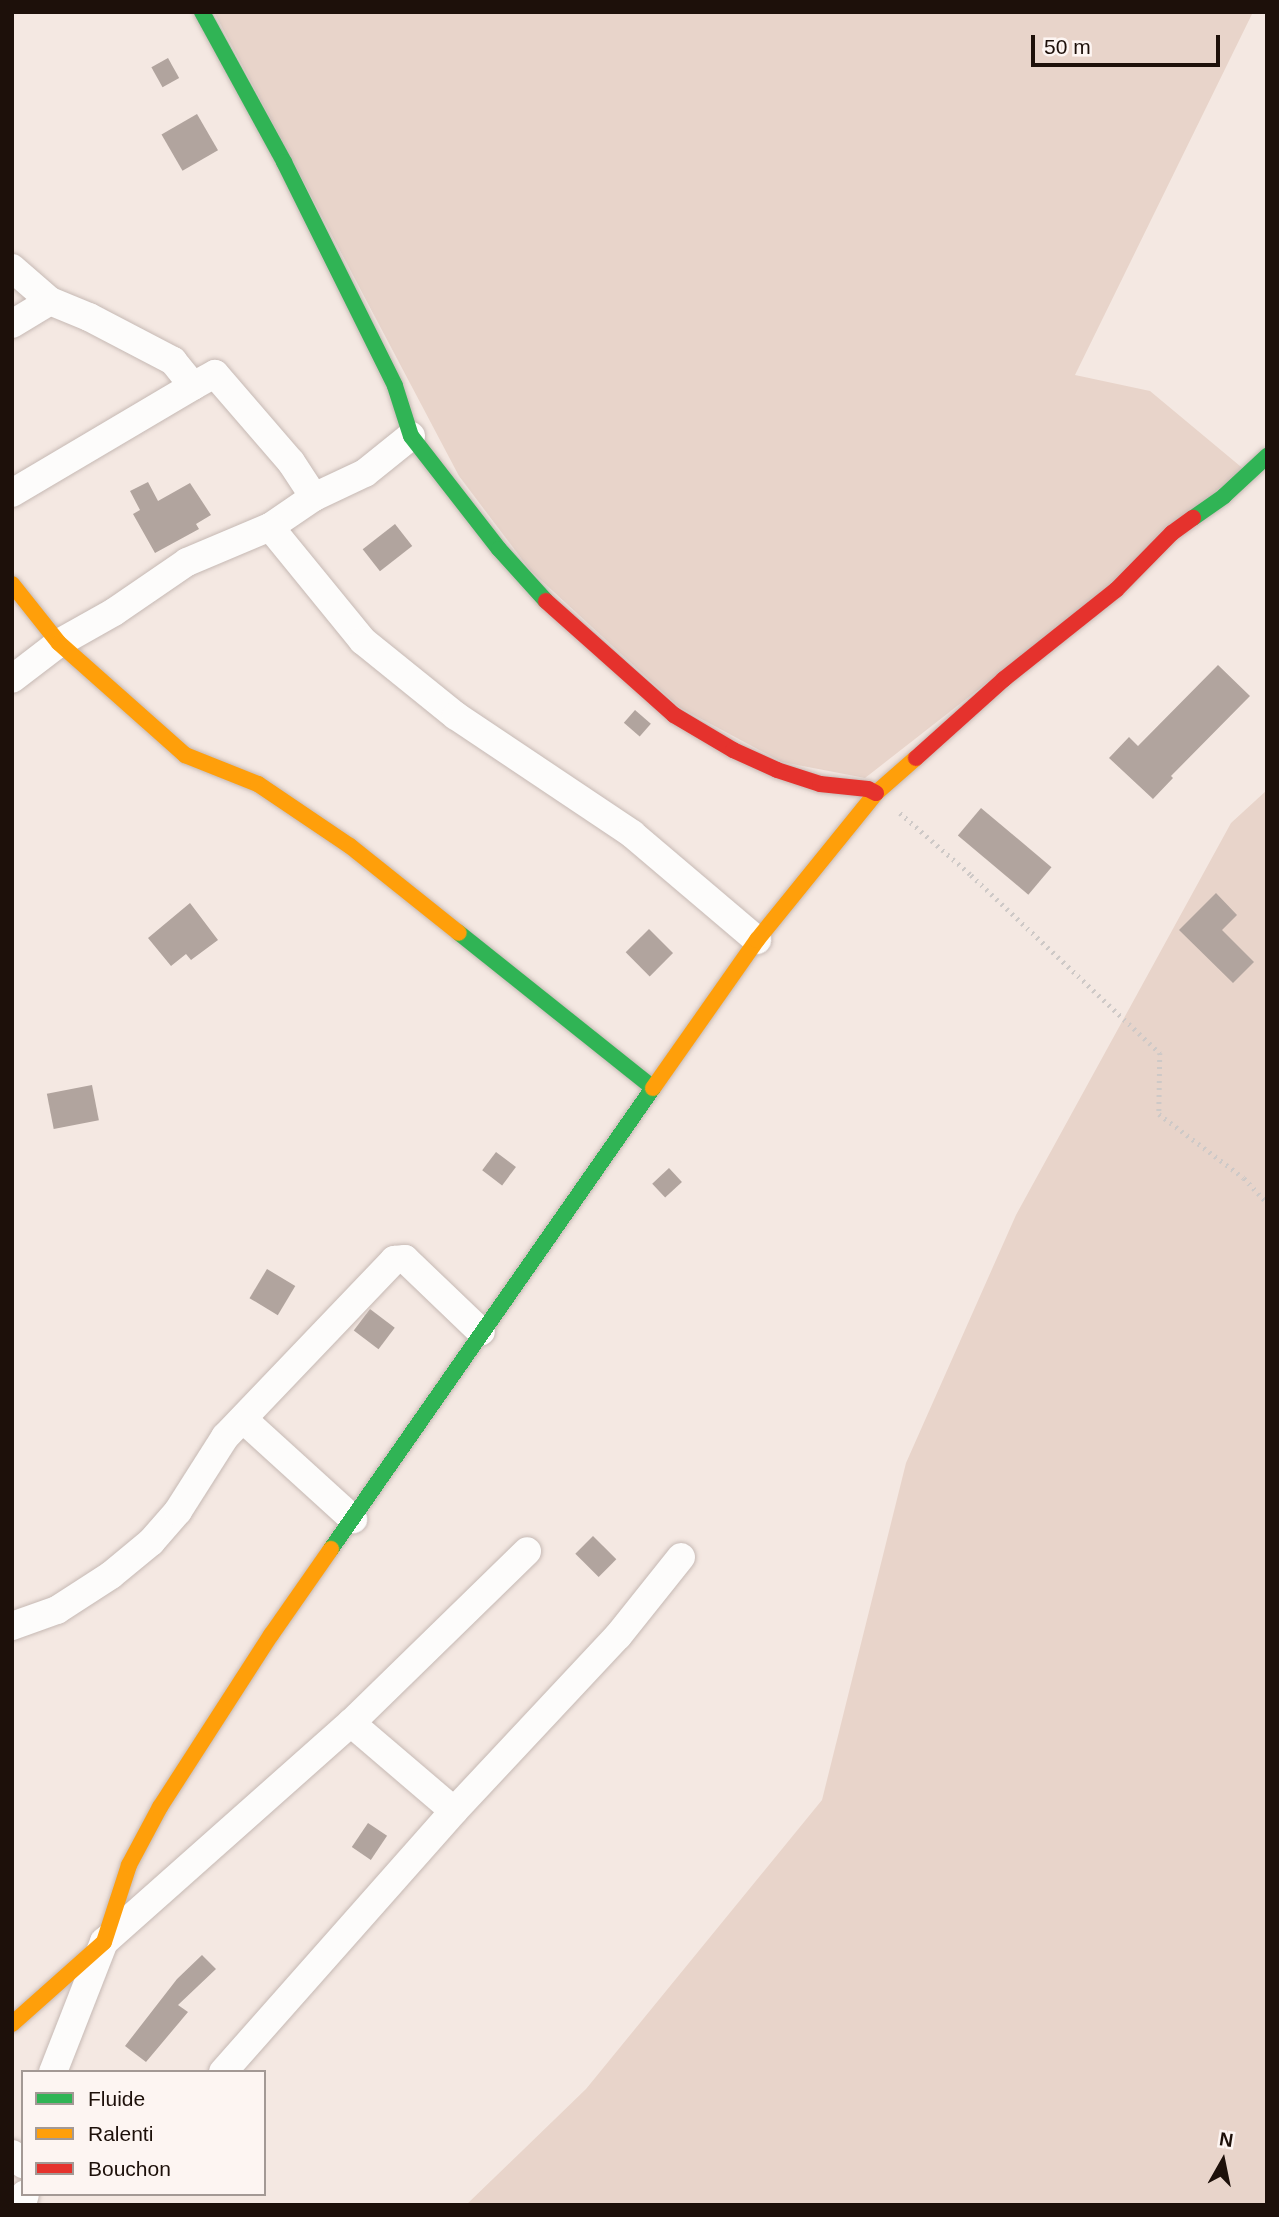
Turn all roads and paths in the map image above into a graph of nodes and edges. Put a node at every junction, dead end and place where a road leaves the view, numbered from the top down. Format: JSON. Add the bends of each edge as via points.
{"nodes":[{"id":1,"x":202,"y":12,"type":"edge"},
{"id":2,"x":12,"y":268,"type":"edge"},
{"id":3,"x":50,"y":301,"type":"junction"},
{"id":4,"x":12,"y":324,"type":"edge"},
{"id":5,"x":193,"y":386,"type":"junction"},
{"id":6,"x":411,"y":436,"type":"junction"},
{"id":7,"x":1267,"y":456,"type":"edge"},
{"id":8,"x":12,"y":493,"type":"edge"},
{"id":9,"x":314,"y":497,"type":"junction"},
{"id":10,"x":270,"y":527,"type":"junction"},
{"id":11,"x":12,"y":584,"type":"edge"},
{"id":12,"x":60,"y":643,"type":"junction"},
{"id":13,"x":12,"y":679,"type":"edge"},
{"id":14,"x":876,"y":793,"type":"junction"},
{"id":15,"x":757,"y":940,"type":"junction"},
{"id":16,"x":652,"y":1087,"type":"junction"},
{"id":17,"x":1267,"y":1203,"type":"edge"},
{"id":18,"x":481,"y":1332,"type":"junction"},
{"id":19,"x":243,"y":1419,"type":"junction"},
{"id":20,"x":353,"y":1519,"type":"junction"},
{"id":21,"x":527,"y":1551,"type":"dead end"},
{"id":22,"x":681,"y":1557,"type":"dead end"},
{"id":23,"x":12,"y":1626,"type":"edge"},
{"id":24,"x":351,"y":1723,"type":"junction"},
{"id":25,"x":454,"y":1811,"type":"junction"},
{"id":26,"x":104,"y":1942,"type":"junction"},
{"id":27,"x":12,"y":2024,"type":"edge"},
{"id":28,"x":54,"y":2070,"type":"edge"},
{"id":29,"x":225,"y":2070,"type":"edge"}],
"edges":[{"from":1,"to":6,"type":"street","via":[[284,162],[395,386]]},
{"from":2,"to":3,"type":"street"},
{"from":3,"to":4,"type":"street"},
{"from":3,"to":5,"type":"street","via":[[173,361]]},
{"from":5,"to":8,"type":"street"},
{"from":5,"to":9,"type":"street","via":[[215,374],[291,462]]},
{"from":6,"to":9,"type":"street","via":[[365,473]]},
{"from":6,"to":14,"type":"street","via":[[465,509],[548,604],[674,715],[777,770],[820,784]]},
{"from":7,"to":14,"type":"street","via":[[1224,496],[1171,533],[1116,590],[1004,679]]},
{"from":9,"to":10,"type":"street"},
{"from":10,"to":12,"type":"street","via":[[187,562]]},
{"from":10,"to":15,"type":"street","via":[[363,641],[456,716],[632,834]]},
{"from":11,"to":12,"type":"street"},
{"from":12,"to":13,"type":"street"},
{"from":12,"to":16,"type":"street","via":[[185,755],[258,784],[350,846]]},
{"from":14,"to":15,"type":"street"},
{"from":14,"to":17,"type":"path","via":[[971,874],[1160,1053],[1159,1114],[1244,1178]]},
{"from":15,"to":16,"type":"street"},
{"from":16,"to":18,"type":"street"},
{"from":18,"to":19,"type":"street","via":[[405,1259],[394,1259]]},
{"from":18,"to":20,"type":"street"},
{"from":19,"to":20,"type":"street"},
{"from":19,"to":23,"type":"street","via":[[225,1437],[178,1511],[151,1542],[57,1610]]},
{"from":20,"to":26,"type":"street","via":[[159,1807],[129,1865]]},
{"from":21,"to":24,"type":"street"},
{"from":22,"to":25,"type":"street","via":[[618,1636]]},
{"from":24,"to":25,"type":"street"},
{"from":24,"to":26,"type":"street"},
{"from":25,"to":29,"type":"street"},
{"from":26,"to":27,"type":"street"},
{"from":26,"to":28,"type":"street"}]}
